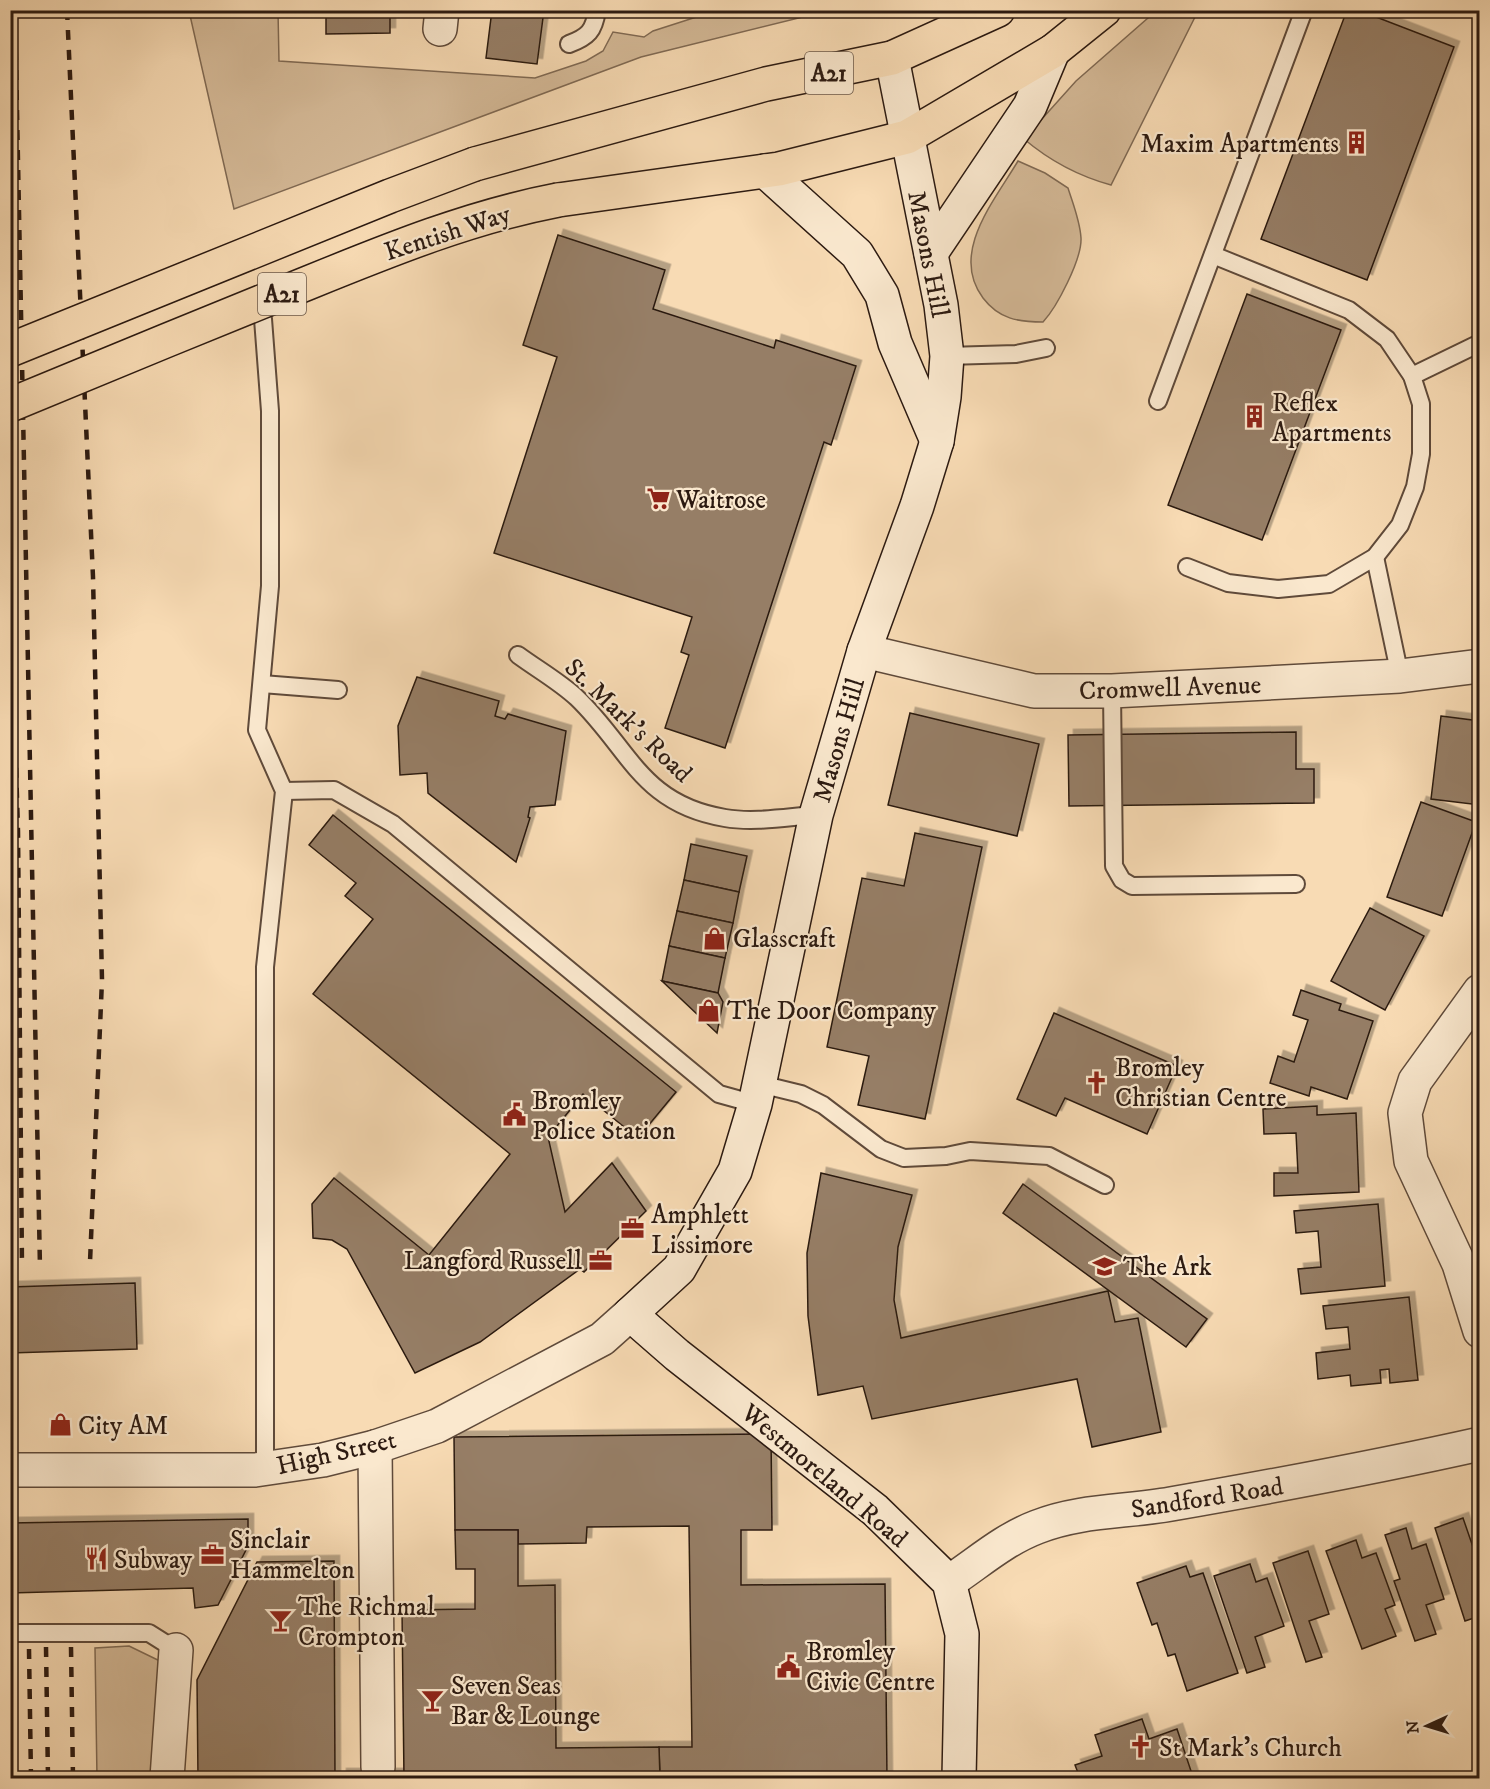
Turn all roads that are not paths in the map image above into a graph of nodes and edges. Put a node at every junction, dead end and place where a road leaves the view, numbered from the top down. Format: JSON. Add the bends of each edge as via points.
{"nodes":[{"id":1,"x":597,"y":10,"type":"edge"},
{"id":2,"x":998,"y":10,"type":"edge"},
{"id":3,"x":1104,"y":10,"type":"edge"},
{"id":4,"x":1304,"y":10,"type":"edge"},
{"id":5,"x":569,"y":44,"type":"dead end"},
{"id":6,"x":1053,"y":51,"type":"junction"},
{"id":7,"x":892,"y":58,"type":"junction"},
{"id":8,"x":907,"y":137,"type":"junction"},
{"id":9,"x":765,"y":171,"type":"junction"},
{"id":10,"x":931,"y":253,"type":"junction"},
{"id":11,"x":1213,"y":255,"type":"junction"},
{"id":12,"x":264,"y":318,"type":"dead end"},
{"id":13,"x":1479,"y":343,"type":"edge"},
{"id":14,"x":1046,"y":348,"type":"dead end"},
{"id":15,"x":10,"y":350,"type":"edge"},
{"id":16,"x":947,"y":356,"type":"junction"},
{"id":17,"x":1412,"y":376,"type":"junction"},
{"id":18,"x":1158,"y":401,"type":"dead end"},
{"id":19,"x":10,"y":405,"type":"edge"},
{"id":20,"x":937,"y":441,"type":"junction"},
{"id":21,"x":1375,"y":556,"type":"junction"},
{"id":22,"x":1186,"y":567,"type":"dead end"},
{"id":23,"x":864,"y":651,"type":"junction"},
{"id":24,"x":518,"y":655,"type":"dead end"},
{"id":25,"x":1479,"y":666,"type":"edge"},
{"id":26,"x":1400,"y":676,"type":"junction"},
{"id":27,"x":262,"y":684,"type":"junction"},
{"id":28,"x":338,"y":690,"type":"dead end"},
{"id":29,"x":1112,"y":691,"type":"junction"},
{"id":30,"x":284,"y":791,"type":"junction"},
{"id":31,"x":816,"y":815,"type":"junction"},
{"id":32,"x":1296,"y":884,"type":"dead end"},
{"id":33,"x":1479,"y":991,"type":"edge"},
{"id":34,"x":758,"y":1094,"type":"junction"},
{"id":35,"x":1105,"y":1185,"type":"dead end"},
{"id":36,"x":630,"y":1314,"type":"junction"},
{"id":37,"x":1479,"y":1331,"type":"edge"},
{"id":38,"x":1479,"y":1444,"type":"edge"},
{"id":39,"x":375,"y":1447,"type":"junction"},
{"id":40,"x":265,"y":1468,"type":"junction"},
{"id":41,"x":10,"y":1470,"type":"edge"},
{"id":42,"x":948,"y":1582,"type":"junction"},
{"id":43,"x":10,"y":1633,"type":"edge"},
{"id":44,"x":176,"y":1650,"type":"joint"},
{"id":45,"x":378,"y":1767,"type":"dead end"},
{"id":46,"x":167,"y":1779,"type":"edge"},
{"id":47,"x":958,"y":1779,"type":"edge"}],
"edges":[{"from":1,"to":5,"type":"lane","via":[[595,27],[587,37]]},
{"from":2,"to":7,"type":"main road","number":"A21"},
{"from":3,"to":6,"type":"main road","number":"A21"},
{"from":4,"to":11,"type":"lane"},
{"from":6,"to":8,"type":"main road","number":"A21"},
{"from":6,"to":10,"type":"street","via":[[1030,106]]},
{"from":7,"to":8,"type":"street","name":"Masons Hill"},
{"from":7,"to":15,"type":"main road","name":"Kentish Way","number":"A21","bridge":true,"via":[[765,84],[475,164]]},
{"from":8,"to":9,"type":"main road","name":"Kentish Way","number":"A21"},
{"from":8,"to":10,"type":"street","name":"Masons Hill"},
{"from":9,"to":19,"type":"main road","name":"Kentish Way","number":"A21","bridge":true,"via":[[558,200],[456,225]]},
{"from":9,"to":20,"type":"street","via":[[857,254],[868,271],[882,295],[896,343]]},
{"from":10,"to":16,"type":"street","name":"Masons Hill"},
{"from":11,"to":17,"type":"lane","via":[[1360,316],[1387,339]]},
{"from":11,"to":18,"type":"lane"},
{"from":12,"to":27,"type":"lane","via":[[270,411],[270,586]]},
{"from":13,"to":17,"type":"lane"},
{"from":14,"to":16,"type":"lane","via":[[1016,354]]},
{"from":16,"to":20,"type":"street","name":"Masons Hill"},
{"from":17,"to":21,"type":"lane","via":[[1421,404],[1421,454],[1415,488],[1400,525]]},
{"from":20,"to":23,"type":"street","name":"Masons Hill"},
{"from":21,"to":22,"type":"lane","via":[[1329,584],[1278,589],[1228,584]]},
{"from":21,"to":26,"type":"lane"},
{"from":23,"to":29,"type":"street","name":"Cromwell Avenue","via":[[1034,691]]},
{"from":23,"to":31,"type":"street","name":"Masons Hill"},
{"from":24,"to":31,"type":"lane","name":"St. Mark's Road","via":[[577,698],[631,764],[680,804],[736,820]]},
{"from":25,"to":26,"type":"street","name":"Cromwell Avenue"},
{"from":26,"to":29,"type":"street","name":"Cromwell Avenue"},
{"from":27,"to":28,"type":"lane"},
{"from":27,"to":30,"type":"lane","via":[[257,730]]},
{"from":29,"to":32,"type":"lane","via":[[1114,866],[1122,880],[1132,886]]},
{"from":30,"to":34,"type":"lane","via":[[334,790],[393,824],[718,1094]]},
{"from":30,"to":40,"type":"lane","via":[[266,967]]},
{"from":31,"to":34,"type":"street","name":"Masons Hill"},
{"from":33,"to":37,"type":"street","via":[[1415,1082],[1405,1113],[1411,1161],[1459,1264]]},
{"from":34,"to":35,"type":"lane","via":[[808,1098],[881,1149],[904,1158],[970,1151],[1049,1156]]},
{"from":34,"to":36,"type":"street","name":"Masons Hill","via":[[735,1171],[692,1250],[671,1280]]},
{"from":36,"to":39,"type":"street","name":"High Street","via":[[602,1339],[482,1404],[437,1426]]},
{"from":36,"to":42,"type":"street","name":"Westmoreland Road","via":[[875,1510]]},
{"from":38,"to":42,"type":"street","name":"Sandford Road","via":[[1370,1469],[1162,1506],[1085,1515],[1040,1526],[995,1548]]},
{"from":39,"to":40,"type":"street","name":"High Street","via":[[323,1460]]},
{"from":39,"to":45,"type":"street"},
{"from":40,"to":41,"type":"street","name":"High Street"},
{"from":42,"to":47,"type":"street","via":[[962,1634]]},
{"from":43,"to":44,"type":"lane","via":[[149,1633]]},
{"from":44,"to":46,"type":"street"}]}
